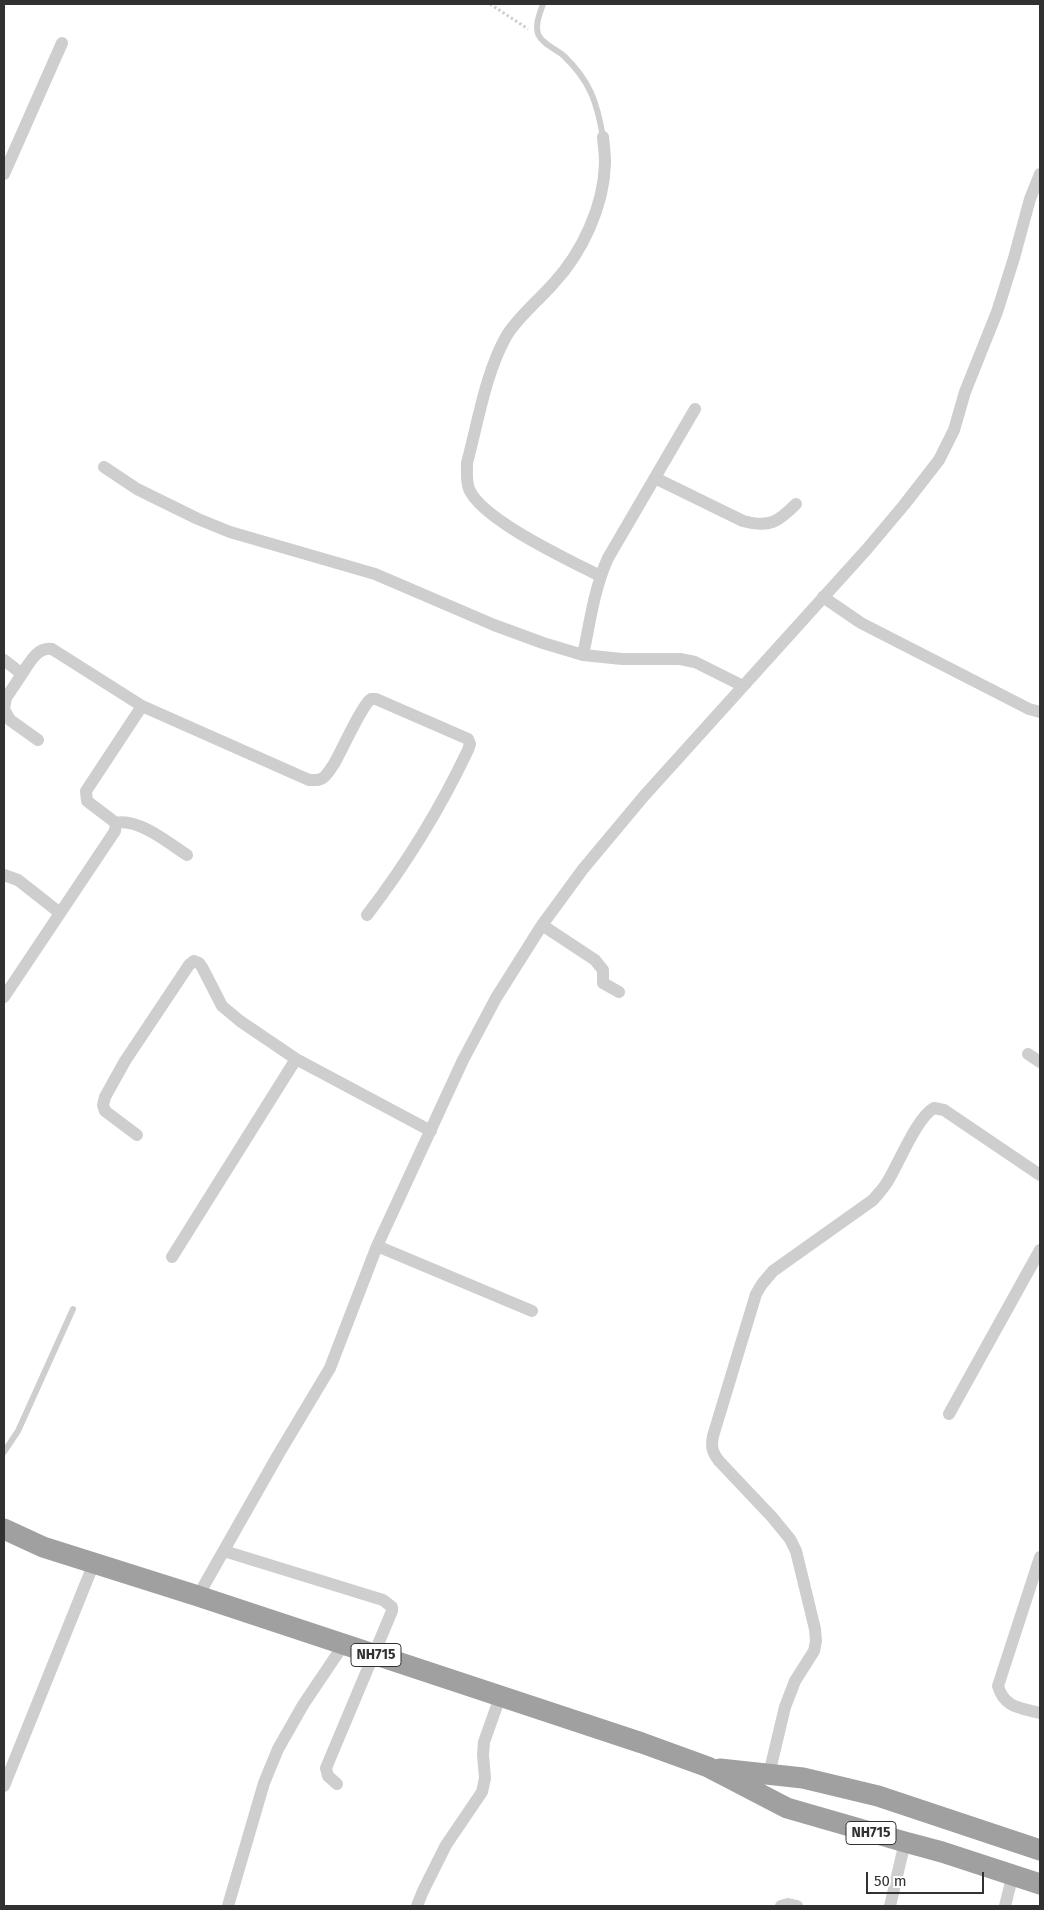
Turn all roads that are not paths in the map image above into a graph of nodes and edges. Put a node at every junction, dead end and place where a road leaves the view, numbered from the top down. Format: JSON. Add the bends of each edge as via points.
{"nodes":[{"id":1,"x":543,"y":4,"type":"edge"},
{"id":2,"x":62,"y":43,"type":"dead end"},
{"id":3,"x":603,"y":137,"type":"joint"},
{"id":4,"x":4,"y":174,"type":"edge"},
{"id":5,"x":1040,"y":174,"type":"edge"},
{"id":6,"x":695,"y":408,"type":"dead end"},
{"id":7,"x":104,"y":467,"type":"dead end"},
{"id":8,"x":655,"y":478,"type":"junction"},
{"id":9,"x":796,"y":504,"type":"dead end"},
{"id":10,"x":600,"y":576,"type":"junction"},
{"id":11,"x":823,"y":597,"type":"junction"},
{"id":12,"x":583,"y":655,"type":"junction"},
{"id":13,"x":4,"y":660,"type":"edge"},
{"id":14,"x":22,"y":674,"type":"junction"},
{"id":15,"x":743,"y":686,"type":"junction"},
{"id":16,"x":142,"y":706,"type":"junction"},
{"id":17,"x":1040,"y":712,"type":"edge"},
{"id":18,"x":38,"y":740,"type":"dead end"},
{"id":19,"x":116,"y":823,"type":"junction"},
{"id":20,"x":187,"y":855,"type":"dead end"},
{"id":21,"x":4,"y":875,"type":"edge"},
{"id":22,"x":60,"y":913,"type":"junction"},
{"id":23,"x":367,"y":915,"type":"dead end"},
{"id":24,"x":542,"y":925,"type":"junction"},
{"id":25,"x":618,"y":992,"type":"dead end"},
{"id":26,"x":4,"y":998,"type":"edge"},
{"id":27,"x":1028,"y":1054,"type":"dead end"},
{"id":28,"x":296,"y":1058,"type":"junction"},
{"id":29,"x":1040,"y":1062,"type":"edge"},
{"id":30,"x":431,"y":1131,"type":"junction"},
{"id":31,"x":137,"y":1135,"type":"dead end"},
{"id":32,"x":1040,"y":1176,"type":"edge"},
{"id":33,"x":377,"y":1246,"type":"junction"},
{"id":34,"x":1040,"y":1250,"type":"edge"},
{"id":35,"x":172,"y":1256,"type":"dead end"},
{"id":36,"x":73,"y":1309,"type":"dead end"},
{"id":37,"x":532,"y":1311,"type":"dead end"},
{"id":38,"x":949,"y":1414,"type":"dead end"},
{"id":39,"x":4,"y":1452,"type":"edge"},
{"id":40,"x":4,"y":1529,"type":"edge"},
{"id":41,"x":4,"y":1541,"type":"edge"},
{"id":42,"x":43,"y":1547,"type":"junction"},
{"id":43,"x":224,"y":1551,"type":"junction"},
{"id":44,"x":1040,"y":1557,"type":"edge"},
{"id":45,"x":94,"y":1563,"type":"junction"},
{"id":46,"x":198,"y":1596,"type":"junction"},
{"id":47,"x":344,"y":1644,"type":"junction"},
{"id":48,"x":375,"y":1654,"type":"junction"},
{"id":49,"x":500,"y":1697,"type":"junction"},
{"id":50,"x":1040,"y":1713,"type":"edge"},
{"id":51,"x":708,"y":1767,"type":"junction"},
{"id":52,"x":769,"y":1774,"type":"junction"},
{"id":53,"x":337,"y":1784,"type":"dead end"},
{"id":54,"x":4,"y":1786,"type":"edge"},
{"id":55,"x":905,"y":1842,"type":"junction"},
{"id":56,"x":1040,"y":1850,"type":"edge"},
{"id":57,"x":1013,"y":1874,"type":"junction"},
{"id":58,"x":1040,"y":1884,"type":"edge"},
{"id":59,"x":228,"y":1906,"type":"edge"},
{"id":60,"x":417,"y":1906,"type":"edge"},
{"id":61,"x":781,"y":1906,"type":"edge"},
{"id":62,"x":796,"y":1906,"type":"edge"},
{"id":63,"x":890,"y":1906,"type":"edge"},
{"id":64,"x":1005,"y":1906,"type":"edge"}],
"edges":[{"from":1,"to":3,"type":"lane","via":[[537,28],[539,36],[580,73],[592,90]]},
{"from":2,"to":4,"type":"street"},
{"from":3,"to":10,"type":"street","via":[[605,164],[602,190],[592,220],[569,264],[525,313],[499,350],[467,462],[466,477],[476,500],[495,517]]},
{"from":5,"to":11,"type":"street","via":[[997,312],[954,430],[923,482]]},
{"from":6,"to":8,"type":"street"},
{"from":7,"to":12,"type":"street","via":[[136,489],[230,532],[375,574],[494,625]]},
{"from":8,"to":9,"type":"street","via":[[756,524],[769,524]]},
{"from":8,"to":10,"type":"street"},
{"from":10,"to":12,"type":"street"},
{"from":11,"to":15,"type":"street"},
{"from":11,"to":17,"type":"street","via":[[861,623]]},
{"from":12,"to":15,"type":"street","via":[[680,659],[707,667]]},
{"from":13,"to":14,"type":"street"},
{"from":14,"to":16,"type":"street","via":[[41,650],[52,649]]},
{"from":14,"to":18,"type":"street","via":[[6,698],[4,710],[10,720]]},
{"from":15,"to":24,"type":"street","via":[[644,796],[583,869]]},
{"from":16,"to":19,"type":"street","via":[[86,791],[87,801]]},
{"from":16,"to":23,"type":"street","via":[[309,780],[318,780],[329,772],[371,699],[468,739],[468,750],[435,815]]},
{"from":19,"to":20,"type":"street","via":[[129,821]]},
{"from":19,"to":22,"type":"street","via":[[115,831]]},
{"from":21,"to":22,"type":"street","via":[[18,880]]},
{"from":22,"to":26,"type":"street"},
{"from":24,"to":25,"type":"street","via":[[595,960],[603,970],[603,983]]},
{"from":24,"to":30,"type":"street","via":[[462,1060]]},
{"from":27,"to":29,"type":"street"},
{"from":28,"to":30,"type":"street"},
{"from":28,"to":31,"type":"street","via":[[222,1006],[202,967],[194,961],[161,1005],[105,1097],[105,1111]]},
{"from":28,"to":35,"type":"street"},
{"from":30,"to":33,"type":"street"},
{"from":32,"to":52,"type":"street","via":[[944,1110],[934,1108],[903,1149],[885,1186],[873,1200],[772,1271],[756,1294],[711,1446],[718,1461],[754,1496],[790,1539],[799,1561],[816,1641],[785,1706]]},
{"from":33,"to":37,"type":"street"},
{"from":33,"to":43,"type":"street","via":[[330,1368]]},
{"from":34,"to":38,"type":"street"},
{"from":36,"to":39,"type":"lane","via":[[18,1431]]},
{"from":40,"to":42,"type":"highway"},
{"from":41,"to":42,"type":"highway"},
{"from":42,"to":45,"type":"highway","number":"NH715"},
{"from":43,"to":46,"type":"street"},
{"from":43,"to":48,"type":"street","via":[[388,1603],[392,1611]]},
{"from":44,"to":50,"type":"street","via":[[998,1686],[1007,1702]]},
{"from":45,"to":46,"type":"highway","number":"NH715"},
{"from":45,"to":54,"type":"street"},
{"from":46,"to":47,"type":"highway","number":"NH715"},
{"from":47,"to":48,"type":"highway","number":"NH715"},
{"from":47,"to":59,"type":"street","via":[[278,1749],[264,1783]]},
{"from":48,"to":49,"type":"highway","number":"NH715"},
{"from":48,"to":53,"type":"street","via":[[326,1768],[328,1776]]},
{"from":49,"to":51,"type":"highway","number":"NH715"},
{"from":49,"to":60,"type":"street","via":[[484,1742],[482,1792],[446,1845]]},
{"from":51,"to":52,"type":"highway","number":"NH715"},
{"from":51,"to":55,"type":"highway","number":"NH715","via":[[787,1808]]},
{"from":52,"to":56,"type":"highway","number":"NH715","via":[[803,1778],[878,1796]]},
{"from":55,"to":57,"type":"highway","number":"NH715"},
{"from":55,"to":63,"type":"street"},
{"from":57,"to":58,"type":"highway","number":"NH715"},
{"from":57,"to":64,"type":"street"},
{"from":61,"to":62,"type":"street"}]}
